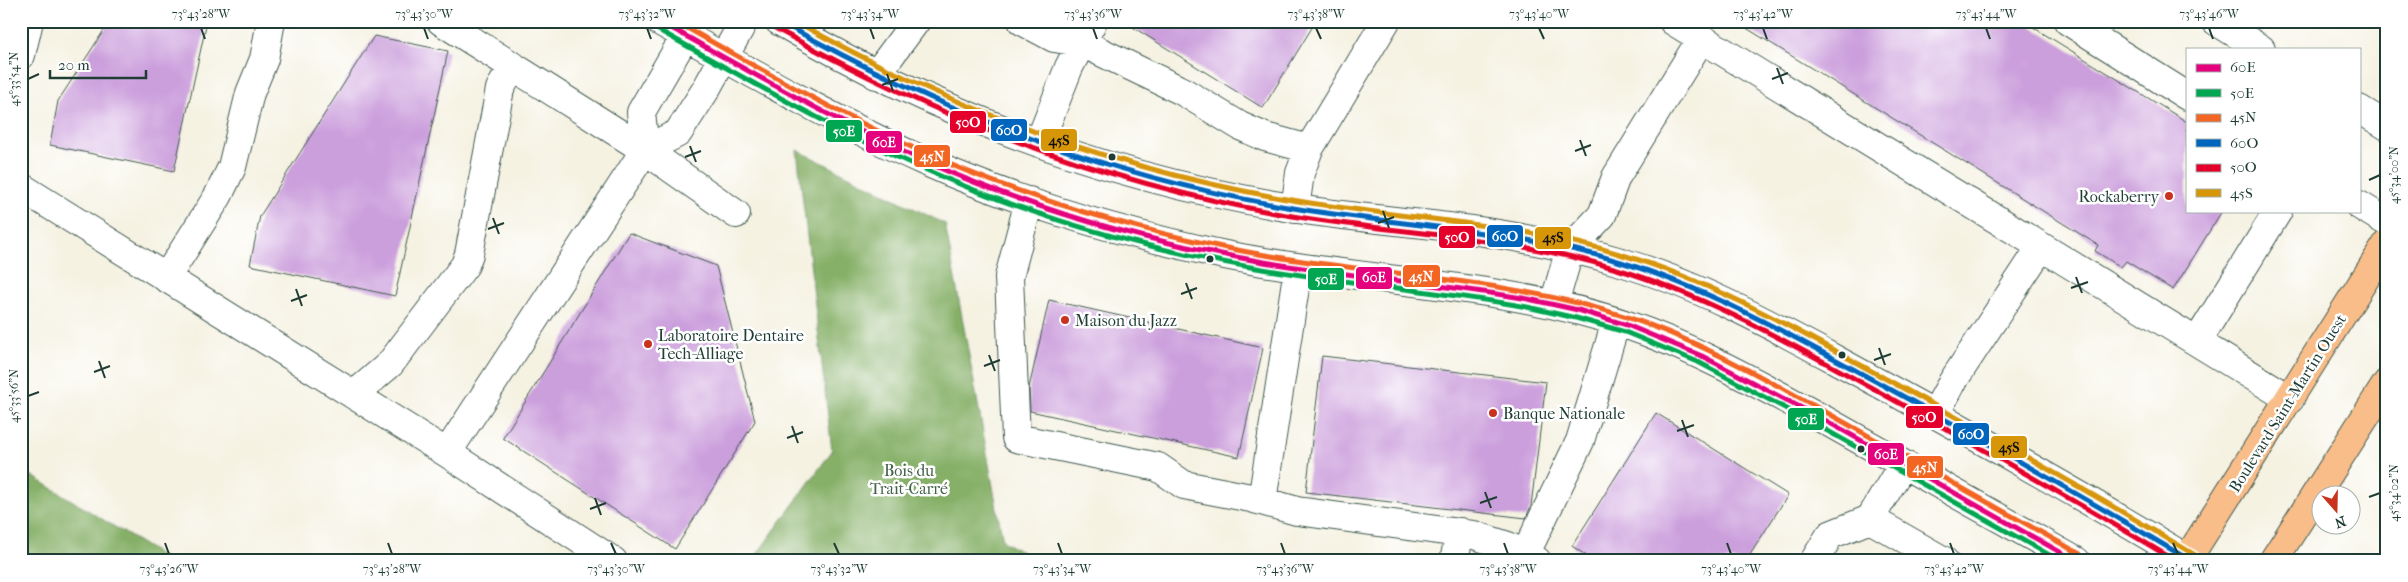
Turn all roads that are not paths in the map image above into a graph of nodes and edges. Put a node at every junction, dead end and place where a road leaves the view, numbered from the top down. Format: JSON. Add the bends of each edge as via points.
{"nodes":[{"id":1,"x":29,"y":21,"type":"edge"},
{"id":2,"x":271,"y":21,"type":"edge"},
{"id":3,"x":441,"y":21,"type":"edge"},
{"id":4,"x":658,"y":21,"type":"edge"},
{"id":5,"x":744,"y":21,"type":"edge"},
{"id":6,"x":779,"y":21,"type":"edge"},
{"id":7,"x":916,"y":21,"type":"edge"},
{"id":8,"x":1022,"y":21,"type":"edge"},
{"id":9,"x":1386,"y":21,"type":"edge"},
{"id":10,"x":1673,"y":21,"type":"edge"},
{"id":11,"x":2068,"y":21,"type":"edge"},
{"id":12,"x":2216,"y":21,"type":"edge"},
{"id":13,"x":690,"y":29,"type":"edge"},
{"id":14,"x":1087,"y":32,"type":"edge"},
{"id":15,"x":1701,"y":38,"type":"junction"},
{"id":16,"x":2259,"y":48,"type":"edge"},
{"id":17,"x":21,"y":55,"type":"edge"},
{"id":18,"x":723,"y":58,"type":"junction"},
{"id":19,"x":513,"y":66,"type":"junction"},
{"id":20,"x":876,"y":74,"type":"junction"},
{"id":21,"x":2186,"y":95,"type":"edge"},
{"id":22,"x":2360,"y":110,"type":"edge"},
{"id":23,"x":2387,"y":126,"type":"edge"},
{"id":24,"x":1038,"y":143,"type":"junction"},
{"id":25,"x":1309,"y":149,"type":"junction"},
{"id":26,"x":645,"y":150,"type":"junction"},
{"id":27,"x":21,"y":187,"type":"edge"},
{"id":28,"x":1029,"y":201,"type":"junction"},
{"id":29,"x":2360,"y":206,"type":"edge"},
{"id":30,"x":1295,"y":209,"type":"junction"},
{"id":31,"x":2277,"y":212,"type":"edge"},
{"id":32,"x":736,"y":214,"type":"dead end"},
{"id":33,"x":2387,"y":222,"type":"edge"},
{"id":34,"x":2387,"y":244,"type":"edge"},
{"id":35,"x":2041,"y":247,"type":"junction"},
{"id":36,"x":1570,"y":249,"type":"junction"},
{"id":37,"x":1298,"y":268,"type":"junction"},
{"id":38,"x":166,"y":278,"type":"junction"},
{"id":39,"x":1554,"y":304,"type":"junction"},
{"id":40,"x":1616,"y":322,"type":"junction"},
{"id":41,"x":2197,"y":342,"type":"junction"},
{"id":42,"x":2387,"y":384,"type":"edge"},
{"id":43,"x":354,"y":395,"type":"junction"},
{"id":44,"x":2290,"y":399,"type":"junction"},
{"id":45,"x":1936,"y":414,"type":"junction"},
{"id":46,"x":447,"y":453,"type":"junction"},
{"id":47,"x":1903,"y":464,"type":"junction"},
{"id":48,"x":1262,"y":501,"type":"junction"},
{"id":49,"x":1870,"y":519,"type":"junction"},
{"id":50,"x":1460,"y":532,"type":"junction"},
{"id":51,"x":1531,"y":558,"type":"edge"},
{"id":52,"x":2188,"y":560,"type":"edge"},
{"id":53,"x":613,"y":561,"type":"edge"},
{"id":54,"x":1454,"y":561,"type":"edge"},
{"id":55,"x":1814,"y":561,"type":"edge"},
{"id":56,"x":1944,"y":561,"type":"edge"},
{"id":57,"x":2076,"y":561,"type":"edge"},
{"id":58,"x":2274,"y":561,"type":"edge"}],
"edges":[{"from":1,"to":17,"type":"street"},
{"from":2,"to":38,"type":"street","via":[[264,59],[250,93],[232,167],[218,196]]},
{"from":3,"to":19,"type":"street"},
{"from":4,"to":13,"type":"street"},
{"from":5,"to":18,"type":"street"},
{"from":6,"to":20,"type":"street"},
{"from":7,"to":20,"type":"street"},
{"from":8,"to":14,"type":"street","via":[[1054,38]]},
{"from":9,"to":25,"type":"street"},
{"from":10,"to":15,"type":"street"},
{"from":11,"to":21,"type":"street"},
{"from":12,"to":16,"type":"street"},
{"from":13,"to":18,"type":"street"},
{"from":13,"to":26,"type":"street","via":[[641,112]]},
{"from":14,"to":24,"type":"street"},
{"from":14,"to":25,"type":"street","via":[[1240,126],[1265,137]]},
{"from":15,"to":35,"type":"street"},
{"from":15,"to":36,"type":"street","via":[[1616,177],[1602,215]]},
{"from":18,"to":26,"type":"street","via":[[678,133]]},
{"from":18,"to":28,"type":"street","via":[[896,148]]},
{"from":19,"to":26,"type":"street"},
{"from":19,"to":43,"type":"street","via":[[500,89],[465,265],[390,364]]},
{"from":20,"to":24,"type":"street","via":[[962,115]]},
{"from":22,"to":23,"type":"street"},
{"from":24,"to":30,"type":"street","via":[[1171,183]]},
{"from":25,"to":30,"type":"street","via":[[1300,172]]},
{"from":26,"to":32,"type":"street"},
{"from":26,"to":46,"type":"street"},
{"from":27,"to":38,"type":"street"},
{"from":28,"to":37,"type":"street","via":[[1079,219],[1160,240]]},
{"from":28,"to":48,"type":"street","via":[[1009,277],[1016,438],[1158,467],[1184,485]]},
{"from":29,"to":33,"type":"street"},
{"from":30,"to":36,"type":"street","via":[[1453,228]]},
{"from":31,"to":41,"type":"street"},
{"from":34,"to":44,"type":"main road","name":"Boulevard Saint-Martin Ouest"},
{"from":35,"to":41,"type":"street"},
{"from":35,"to":45,"type":"street"},
{"from":36,"to":39,"type":"street"},
{"from":36,"to":45,"type":"street","via":[[1626,264],[1716,298]]},
{"from":37,"to":39,"type":"street","via":[[1466,288]]},
{"from":37,"to":48,"type":"street"},
{"from":38,"to":43,"type":"street"},
{"from":39,"to":40,"type":"street"},
{"from":40,"to":47,"type":"street","via":[[1689,349]]},
{"from":40,"to":51,"type":"street","via":[[1580,441]]},
{"from":41,"to":44,"type":"street"},
{"from":42,"to":58,"type":"main road"},
{"from":43,"to":46,"type":"street"},
{"from":44,"to":52,"type":"main road","name":"Boulevard Saint-Martin Ouest"},
{"from":45,"to":52,"type":"street"},
{"from":46,"to":53,"type":"street"},
{"from":47,"to":49,"type":"street"},
{"from":47,"to":57,"type":"street"},
{"from":48,"to":50,"type":"street","via":[[1297,512]]},
{"from":49,"to":55,"type":"street","via":[[1830,535]]},
{"from":49,"to":56,"type":"street"},
{"from":50,"to":51,"type":"street","via":[[1501,544]]},
{"from":50,"to":54,"type":"street"}]}
